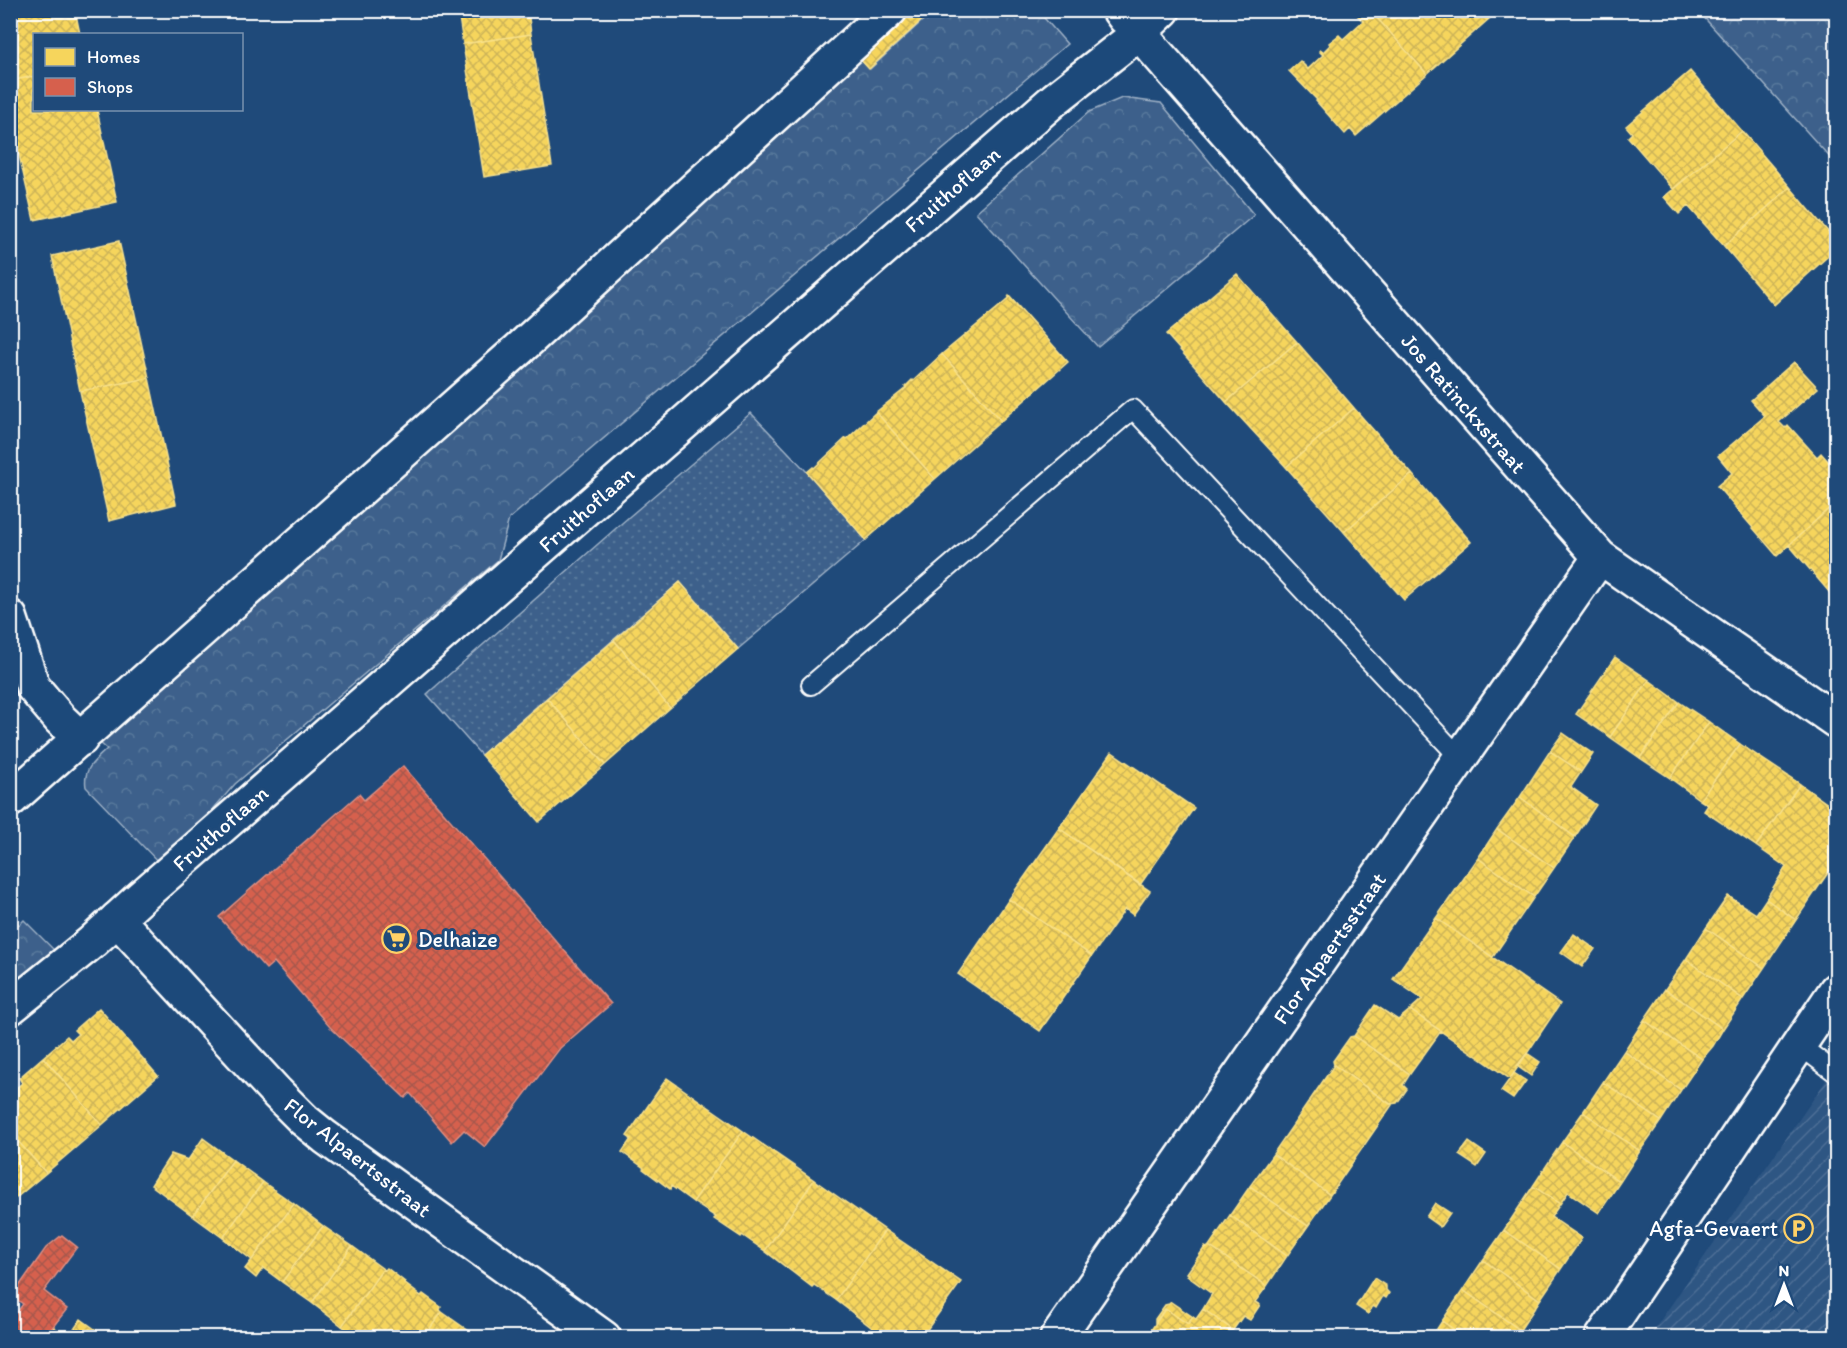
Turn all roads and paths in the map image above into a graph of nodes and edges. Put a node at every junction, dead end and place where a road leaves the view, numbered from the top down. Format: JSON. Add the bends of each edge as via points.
{"nodes":[{"id":1,"x":890,"y":10,"type":"edge"},
{"id":2,"x":1163,"y":10,"type":"edge"},
{"id":3,"x":1128,"y":20,"type":"edge"},
{"id":4,"x":1600,"y":557,"type":"junction"},
{"id":5,"x":10,"y":617,"type":"edge"},
{"id":6,"x":811,"y":685,"type":"dead end"},
{"id":7,"x":1836,"y":721,"type":"edge"},
{"id":8,"x":81,"y":739,"type":"junction"},
{"id":9,"x":1461,"y":759,"type":"junction"},
{"id":10,"x":10,"y":800,"type":"edge"},
{"id":11,"x":117,"y":919,"type":"junction"},
{"id":12,"x":1836,"y":990,"type":"edge"},
{"id":13,"x":10,"y":1008,"type":"edge"},
{"id":14,"x":1799,"y":1045,"type":"junction"},
{"id":15,"x":1836,"y":1073,"type":"edge"},
{"id":16,"x":604,"y":1338,"type":"edge"},
{"id":17,"x":1057,"y":1338,"type":"edge"},
{"id":18,"x":1602,"y":1338,"type":"edge"}],
"edges":[{"from":1,"to":8,"type":"street","via":[[518,350]]},
{"from":2,"to":3,"type":"street","name":"Fruithoflaan"},
{"from":3,"to":4,"type":"street","name":"Jos Ratinckxstraat"},
{"from":3,"to":11,"type":"street","name":"Fruithoflaan","via":[[1046,107]]},
{"from":4,"to":7,"type":"street","name":"Jos Ratinckxstraat"},
{"from":4,"to":9,"type":"street","name":"Flor Alpaertsstraat"},
{"from":5,"to":8,"type":"street","via":[[33,687]]},
{"from":6,"to":9,"type":"lane","via":[[1133,409]]},
{"from":8,"to":10,"type":"street"},
{"from":9,"to":17,"type":"street","name":"Flor Alpaertsstraat"},
{"from":11,"to":13,"type":"street","name":"Fruithoflaan"},
{"from":11,"to":16,"type":"street","name":"Flor Alpaertsstraat","via":[[304,1120]]},
{"from":12,"to":14,"type":"street"},
{"from":14,"to":15,"type":"lane"},
{"from":14,"to":18,"type":"street"}]}
